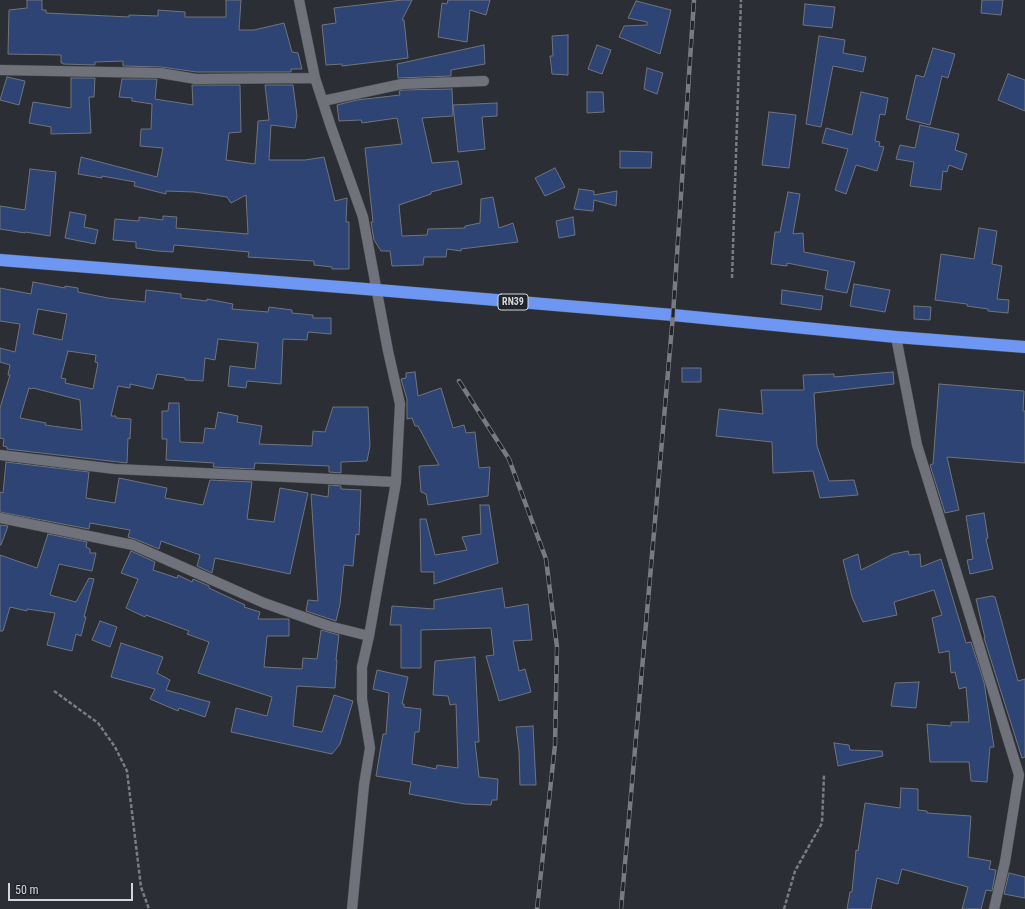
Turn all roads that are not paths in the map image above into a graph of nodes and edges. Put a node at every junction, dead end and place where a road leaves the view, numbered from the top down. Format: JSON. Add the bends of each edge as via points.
{"nodes":[{"id":1,"x":299,"y":0,"type":"edge"},
{"id":2,"x":0,"y":70,"type":"edge"},
{"id":3,"x":316,"y":78,"type":"junction"},
{"id":4,"x":484,"y":81,"type":"dead end"},
{"id":5,"x":323,"y":101,"type":"junction"},
{"id":6,"x":0,"y":260,"type":"edge"},
{"id":7,"x":378,"y":290,"type":"junction"},
{"id":8,"x":896,"y":337,"type":"junction"},
{"id":9,"x":1025,"y":347,"type":"edge"},
{"id":10,"x":0,"y":455,"type":"edge"},
{"id":11,"x":396,"y":482,"type":"junction"},
{"id":12,"x":0,"y":518,"type":"edge"},
{"id":13,"x":369,"y":636,"type":"junction"},
{"id":14,"x":1022,"y":775,"type":"edge"},
{"id":15,"x":352,"y":909,"type":"edge"},
{"id":16,"x":994,"y":909,"type":"edge"}],
"edges":[{"from":1,"to":3,"type":"street"},
{"from":2,"to":3,"type":"street","via":[[160,73],[196,79]]},
{"from":3,"to":5,"type":"street"},
{"from":4,"to":5,"type":"street","via":[[402,84]]},
{"from":5,"to":7,"type":"street","via":[[363,217]]},
{"from":6,"to":7,"type":"highway","number":"RN39"},
{"from":7,"to":8,"type":"highway","number":"RN39"},
{"from":7,"to":11,"type":"street","via":[[400,404]]},
{"from":8,"to":9,"type":"highway","number":"RN39"},
{"from":8,"to":14,"type":"street","via":[[917,445]]},
{"from":10,"to":11,"type":"street","via":[[115,469]]},
{"from":11,"to":13,"type":"street"},
{"from":12,"to":13,"type":"street","via":[[133,545],[264,603],[329,626]]},
{"from":13,"to":15,"type":"street","via":[[362,667],[362,699],[370,748]]},
{"from":14,"to":16,"type":"street"}]}
